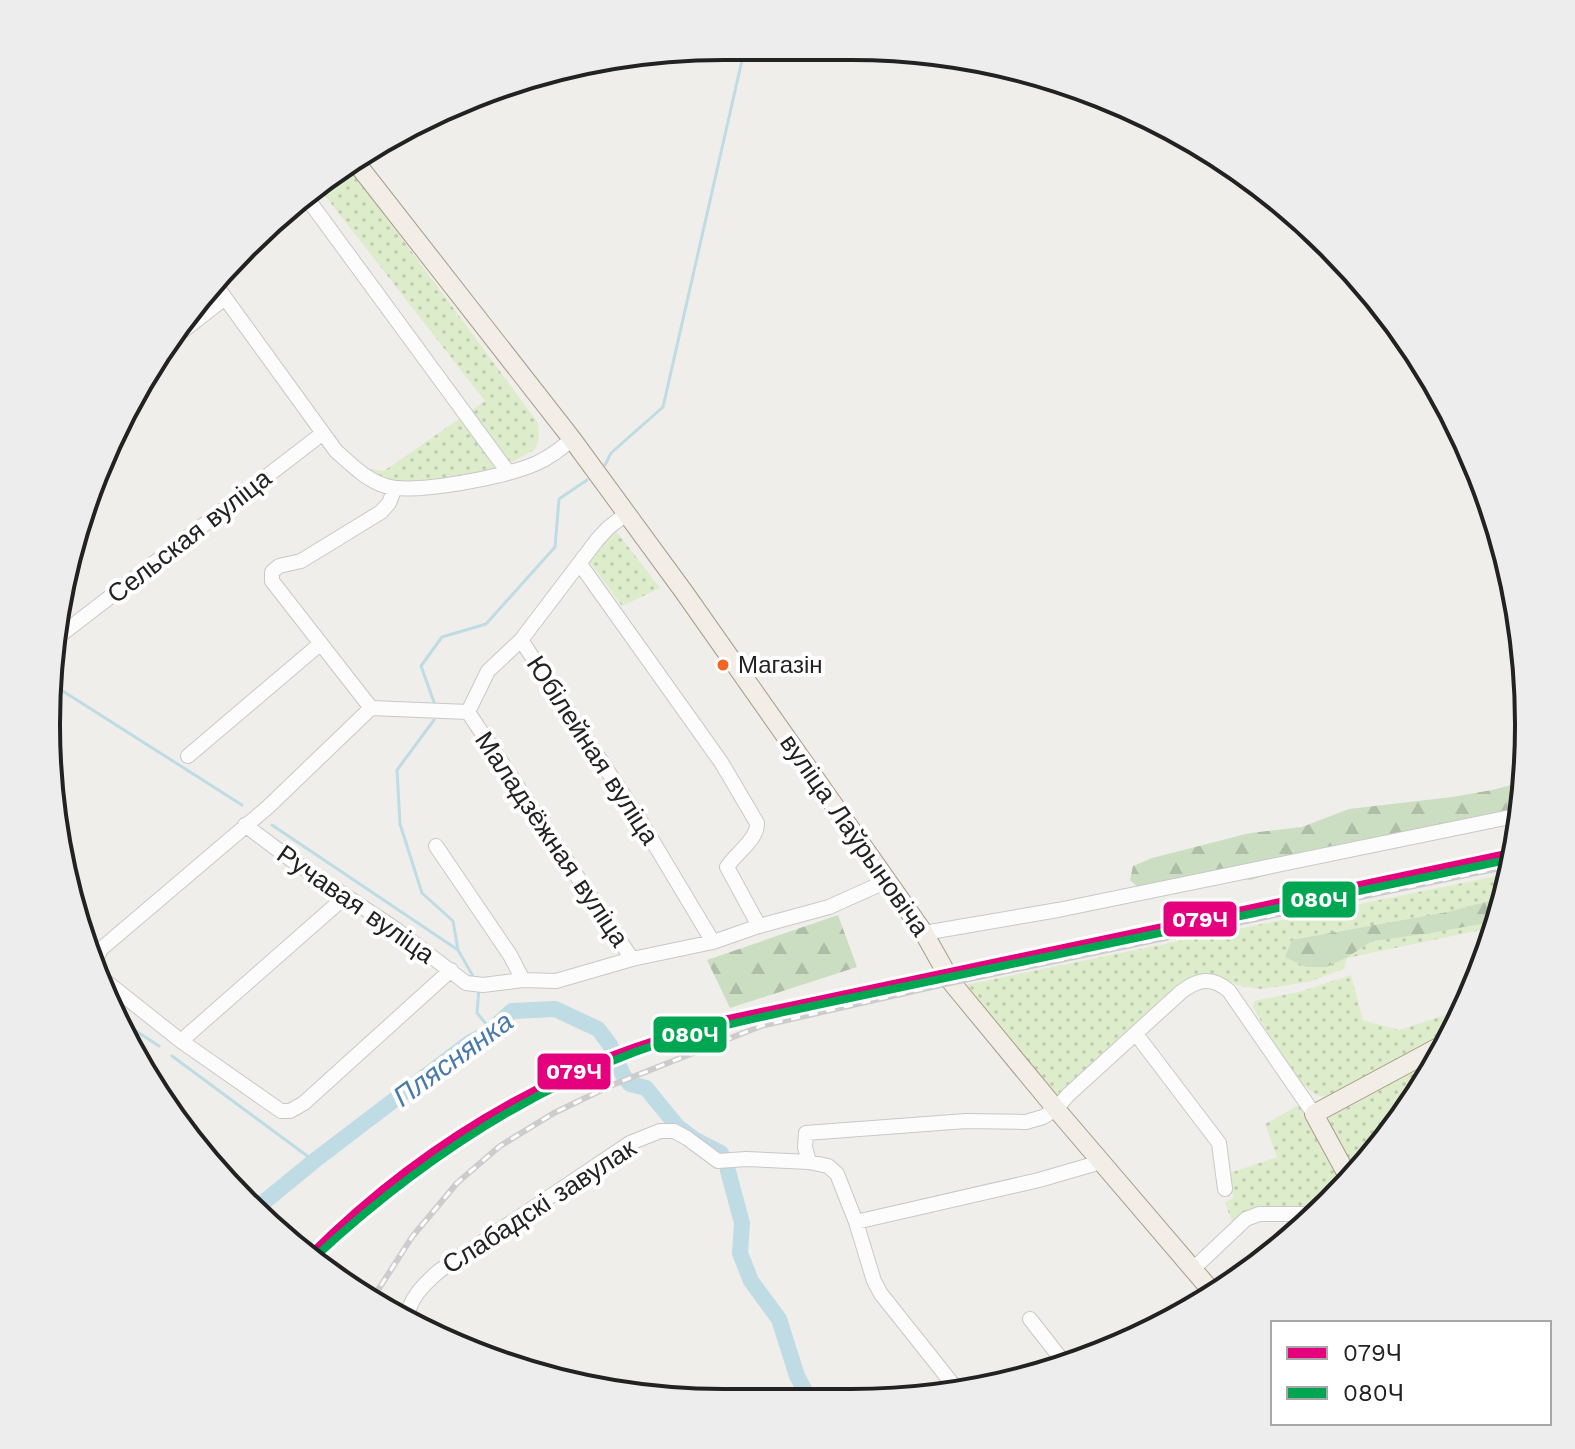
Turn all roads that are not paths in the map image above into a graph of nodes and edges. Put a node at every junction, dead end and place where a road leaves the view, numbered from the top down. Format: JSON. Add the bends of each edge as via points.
{"nodes":[{"id":1,"x":361,"y":168,"type":"edge"},
{"id":2,"x":311,"y":204,"type":"edge"},
{"id":3,"x":220,"y":292,"type":"edge"},
{"id":4,"x":225,"y":298,"type":"junction"},
{"id":5,"x":197,"y":320,"type":"edge"},
{"id":6,"x":323,"y":433,"type":"junction"},
{"id":7,"x":572,"y":439,"type":"junction"},
{"id":8,"x":508,"y":472,"type":"junction"},
{"id":9,"x":395,"y":488,"type":"junction"},
{"id":10,"x":626,"y":514,"type":"junction"},
{"id":11,"x":580,"y":564,"type":"junction"},
{"id":12,"x":67,"y":630,"type":"edge"},
{"id":13,"x":521,"y":640,"type":"junction"},
{"id":14,"x":320,"y":644,"type":"junction"},
{"id":15,"x":371,"y":708,"type":"junction"},
{"id":16,"x":468,"y":712,"type":"junction"},
{"id":17,"x":188,"y":756,"type":"dead end"},
{"id":18,"x":1508,"y":817,"type":"edge"},
{"id":19,"x":245,"y":825,"type":"junction"},
{"id":20,"x":436,"y":846,"type":"dead end"},
{"id":21,"x":887,"y":881,"type":"junction"},
{"id":22,"x":346,"y":896,"type":"junction"},
{"id":23,"x":759,"y":926,"type":"junction"},
{"id":24,"x":924,"y":933,"type":"junction"},
{"id":25,"x":713,"y":942,"type":"junction"},
{"id":26,"x":100,"y":951,"type":"edge"},
{"id":27,"x":632,"y":959,"type":"junction"},
{"id":28,"x":451,"y":970,"type":"junction"},
{"id":29,"x":523,"y":980,"type":"junction"},
{"id":30,"x":466,"y":983,"type":"joint"},
{"id":31,"x":116,"y":989,"type":"edge"},
{"id":32,"x":1136,"y":1034,"type":"junction"},
{"id":33,"x":181,"y":1041,"type":"junction"},
{"id":34,"x":1428,"y":1053,"type":"edge"},
{"id":35,"x":1056,"y":1109,"type":"junction"},
{"id":36,"x":1314,"y":1114,"type":"junction"},
{"id":37,"x":809,"y":1162,"type":"junction"},
{"id":38,"x":1101,"y":1162,"type":"junction"},
{"id":39,"x":1344,"y":1169,"type":"edge"},
{"id":40,"x":1225,"y":1189,"type":"dead end"},
{"id":41,"x":1299,"y":1214,"type":"edge"},
{"id":42,"x":856,"y":1222,"type":"junction"},
{"id":43,"x":1193,"y":1269,"type":"junction"},
{"id":44,"x":1207,"y":1285,"type":"edge"},
{"id":45,"x":410,"y":1309,"type":"edge"},
{"id":46,"x":1030,"y":1319,"type":"dead end"},
{"id":47,"x":1059,"y":1356,"type":"edge"},
{"id":48,"x":950,"y":1381,"type":"edge"}],
"edges":[{"from":1,"to":7,"type":"main road","name":"вуліца Лаўрыновіча"},
{"from":2,"to":8,"type":"street"},
{"from":3,"to":4,"type":"street"},
{"from":4,"to":5,"type":"street"},
{"from":4,"to":6,"type":"street"},
{"from":6,"to":9,"type":"street","via":[[358,471]]},
{"from":6,"to":12,"type":"street","name":"Сельская вуліца"},
{"from":7,"to":8,"type":"street","via":[[537,463]]},
{"from":7,"to":10,"type":"main road","name":"вуліца Лаўрыновіча"},
{"from":8,"to":9,"type":"street","via":[[428,488]]},
{"from":9,"to":14,"type":"street","via":[[381,512],[301,561],[272,572],[274,586]]},
{"from":10,"to":11,"type":"street","name":"Юбілейная вуліца"},
{"from":10,"to":21,"type":"main road","name":"вуліца Лаўрыновіча"},
{"from":11,"to":13,"type":"street","name":"Юбілейная вуліца"},
{"from":11,"to":23,"type":"street","via":[[721,762],[757,823],[756,834],[727,867]]},
{"from":13,"to":16,"type":"street","via":[[488,671]]},
{"from":13,"to":25,"type":"street","name":"Юбілейная вуліца"},
{"from":14,"to":15,"type":"street"},
{"from":14,"to":17,"type":"street"},
{"from":15,"to":16,"type":"street"},
{"from":15,"to":19,"type":"street"},
{"from":16,"to":27,"type":"street","name":"Маладзёжная вуліца"},
{"from":18,"to":24,"type":"street"},
{"from":19,"to":22,"type":"street","name":"Ручавая вуліца"},
{"from":19,"to":26,"type":"street"},
{"from":20,"to":29,"type":"street"},
{"from":21,"to":23,"type":"street","via":[[829,907]]},
{"from":21,"to":24,"type":"main road","name":"вуліца Лаўрыновіча"},
{"from":22,"to":28,"type":"street","name":"Ручавая вуліца"},
{"from":22,"to":33,"type":"street"},
{"from":23,"to":25,"type":"street"},
{"from":24,"to":35,"type":"main road","name":"вуліца Лаўрыновіча","via":[[952,983]]},
{"from":25,"to":27,"type":"street"},
{"from":27,"to":29,"type":"street","name":"Маладзёжная вуліца","via":[[556,981]]},
{"from":28,"to":30,"type":"street","name":"Ручавая вуліца"},
{"from":28,"to":33,"type":"street","via":[[290,1111],[281,1111]]},
{"from":29,"to":30,"type":"street","name":"Маладзёжная вуліца"},
{"from":31,"to":33,"type":"street"},
{"from":32,"to":35,"type":"street"},
{"from":32,"to":36,"type":"street","via":[[1189,986],[1219,983]]},
{"from":32,"to":40,"type":"street","via":[[1219,1143]]},
{"from":34,"to":36,"type":"main road"},
{"from":35,"to":37,"type":"street","via":[[1026,1122],[806,1133]]},
{"from":35,"to":38,"type":"main road","name":"вуліца Лаўрыновіча"},
{"from":36,"to":39,"type":"main road"},
{"from":37,"to":42,"type":"street","via":[[837,1174]]},
{"from":37,"to":45,"type":"street","name":"Слабадскі завулак","via":[[718,1161],[674,1131],[660,1131],[630,1143],[439,1271],[416,1293]]},
{"from":38,"to":42,"type":"street"},
{"from":38,"to":43,"type":"main road","name":"вуліца Лаўрыновіча"},
{"from":41,"to":43,"type":"street","via":[[1246,1219]]},
{"from":42,"to":48,"type":"street","via":[[881,1294]]},
{"from":43,"to":44,"type":"main road","name":"вуліца Лаўрыновіча"},
{"from":46,"to":47,"type":"street"}]}
